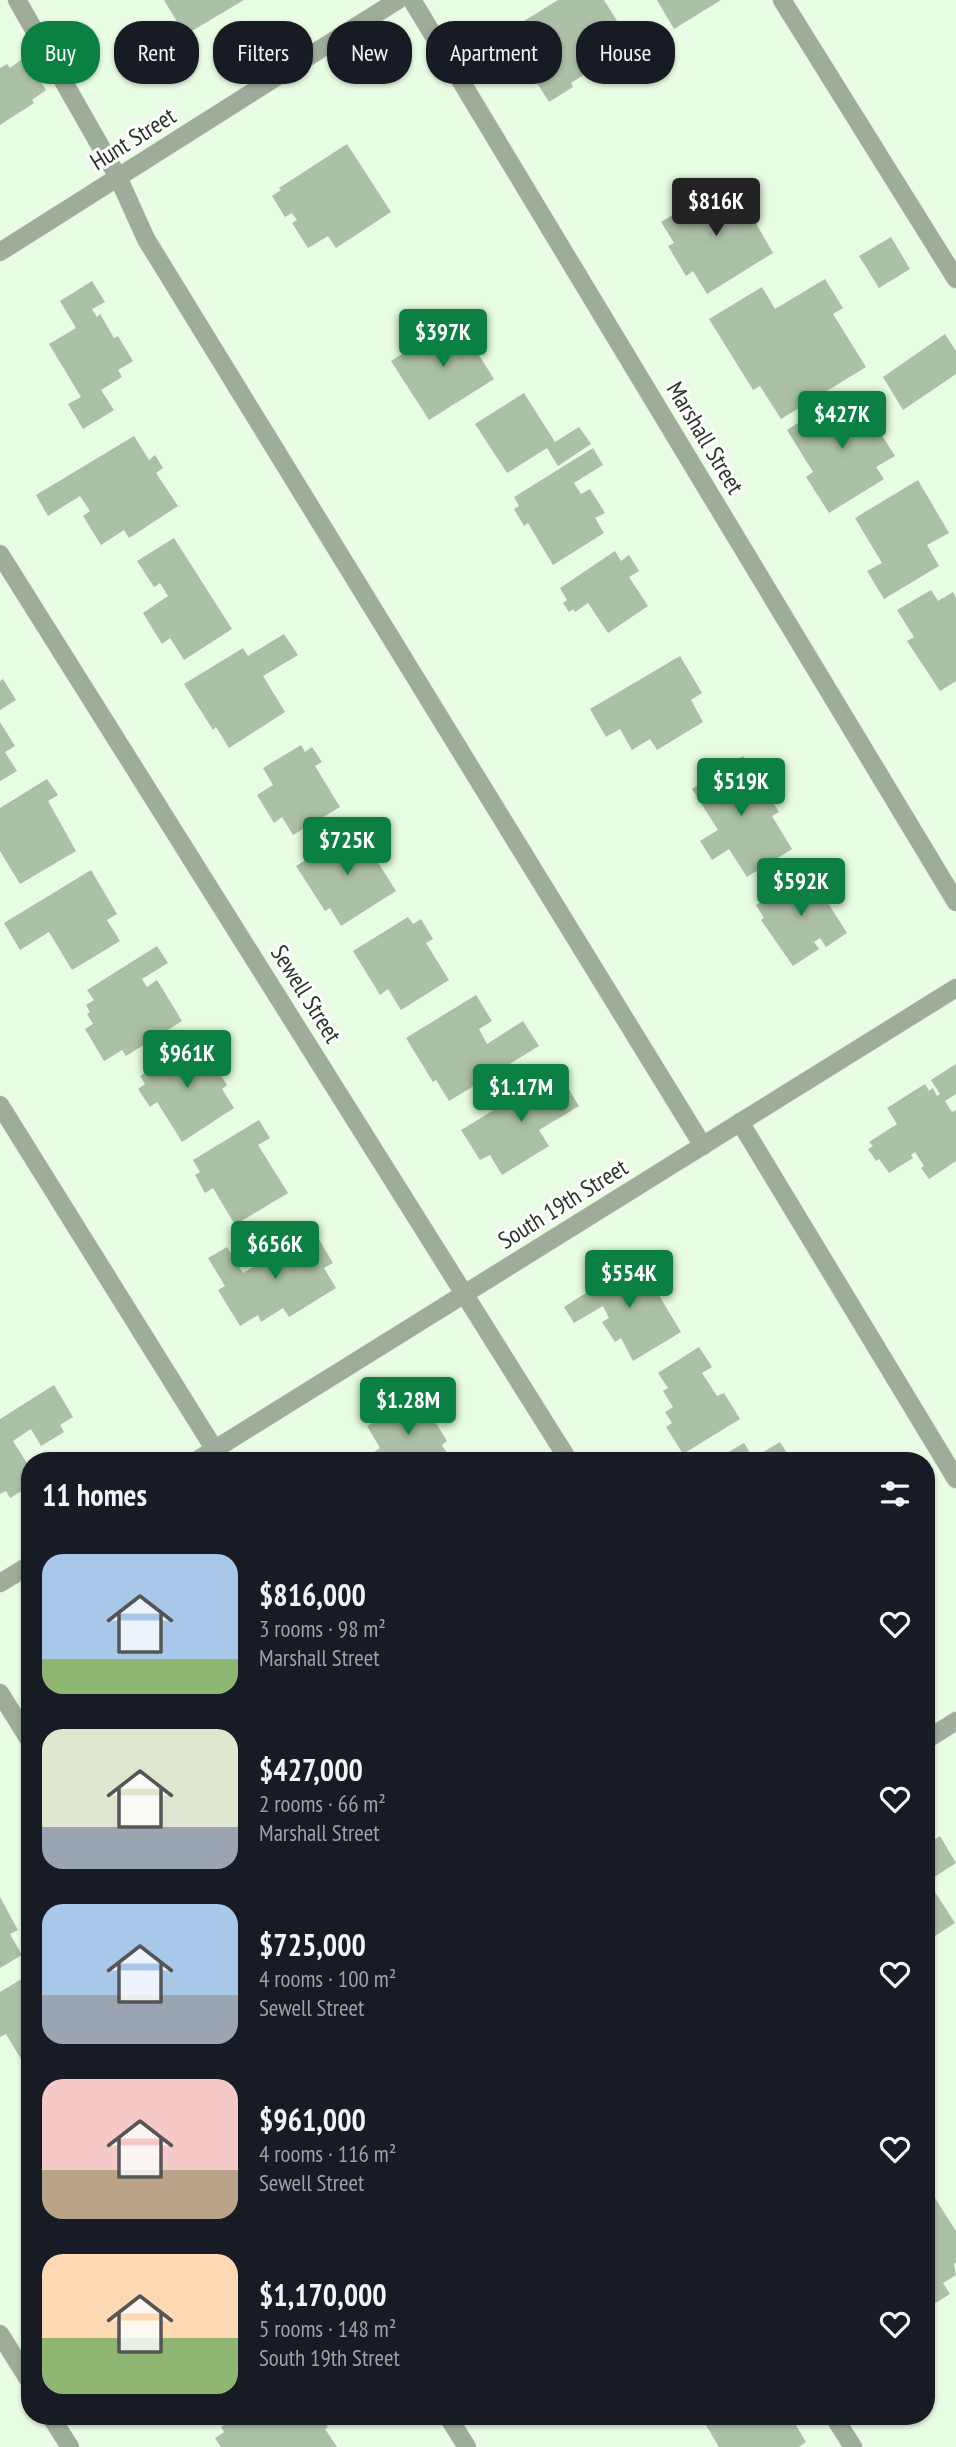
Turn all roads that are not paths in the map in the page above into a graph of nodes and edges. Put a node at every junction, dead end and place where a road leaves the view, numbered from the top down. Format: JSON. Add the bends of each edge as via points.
{"nodes":[{"id":1,"x":17,"y":0,"type":"edge"},
{"id":2,"x":398,"y":0,"type":"edge"},
{"id":3,"x":412,"y":0,"type":"edge"},
{"id":4,"x":782,"y":0,"type":"edge"},
{"id":5,"x":118,"y":177,"type":"junction"},
{"id":6,"x":0,"y":252,"type":"edge"},
{"id":7,"x":956,"y":279,"type":"edge"},
{"id":8,"x":0,"y":554,"type":"edge"},
{"id":9,"x":956,"y":902,"type":"edge"},
{"id":10,"x":956,"y":988,"type":"edge"},
{"id":11,"x":0,"y":1105,"type":"edge"},
{"id":12,"x":740,"y":1122,"type":"junction"},
{"id":13,"x":702,"y":1146,"type":"junction"},
{"id":14,"x":464,"y":1294,"type":"junction"},
{"id":15,"x":202,"y":1452,"type":"edge"},
{"id":16,"x":213,"y":1452,"type":"edge"},
{"id":17,"x":563,"y":1452,"type":"edge"},
{"id":18,"x":956,"y":1479,"type":"edge"},
{"id":19,"x":21,"y":1570,"type":"edge"},
{"id":20,"x":0,"y":1583,"type":"edge"},
{"id":21,"x":0,"y":1693,"type":"edge"},
{"id":22,"x":956,"y":1721,"type":"edge"},
{"id":23,"x":21,"y":1727,"type":"edge"},
{"id":24,"x":935,"y":1734,"type":"edge"},
{"id":25,"x":0,"y":2334,"type":"edge"},
{"id":26,"x":21,"y":2368,"type":"edge"},
{"id":27,"x":56,"y":2425,"type":"edge"},
{"id":28,"x":453,"y":2425,"type":"edge"},
{"id":29,"x":839,"y":2425,"type":"edge"},
{"id":30,"x":70,"y":2447,"type":"edge"},
{"id":31,"x":467,"y":2447,"type":"edge"},
{"id":32,"x":853,"y":2447,"type":"edge"}],
"edges":[{"from":1,"to":5,"type":"street"},
{"from":2,"to":5,"type":"street","name":"Hunt Street"},
{"from":3,"to":9,"type":"street","name":"Marshall Street"},
{"from":4,"to":7,"type":"street"},
{"from":5,"to":6,"type":"street","name":"Hunt Street"},
{"from":5,"to":13,"type":"street","via":[[146,239]]},
{"from":8,"to":14,"type":"street","name":"Sewell Street"},
{"from":10,"to":12,"type":"street","name":"South 19th Street"},
{"from":11,"to":15,"type":"street"},
{"from":12,"to":13,"type":"street","name":"South 19th Street"},
{"from":12,"to":18,"type":"street"},
{"from":13,"to":14,"type":"street","name":"South 19th Street"},
{"from":14,"to":16,"type":"street","name":"South 19th Street"},
{"from":14,"to":17,"type":"street","name":"Sewell Street"},
{"from":19,"to":20,"type":"street"},
{"from":21,"to":23,"type":"street"},
{"from":22,"to":24,"type":"street"},
{"from":25,"to":26,"type":"street"},
{"from":27,"to":30,"type":"street"},
{"from":28,"to":31,"type":"street"},
{"from":29,"to":32,"type":"street"}]}
